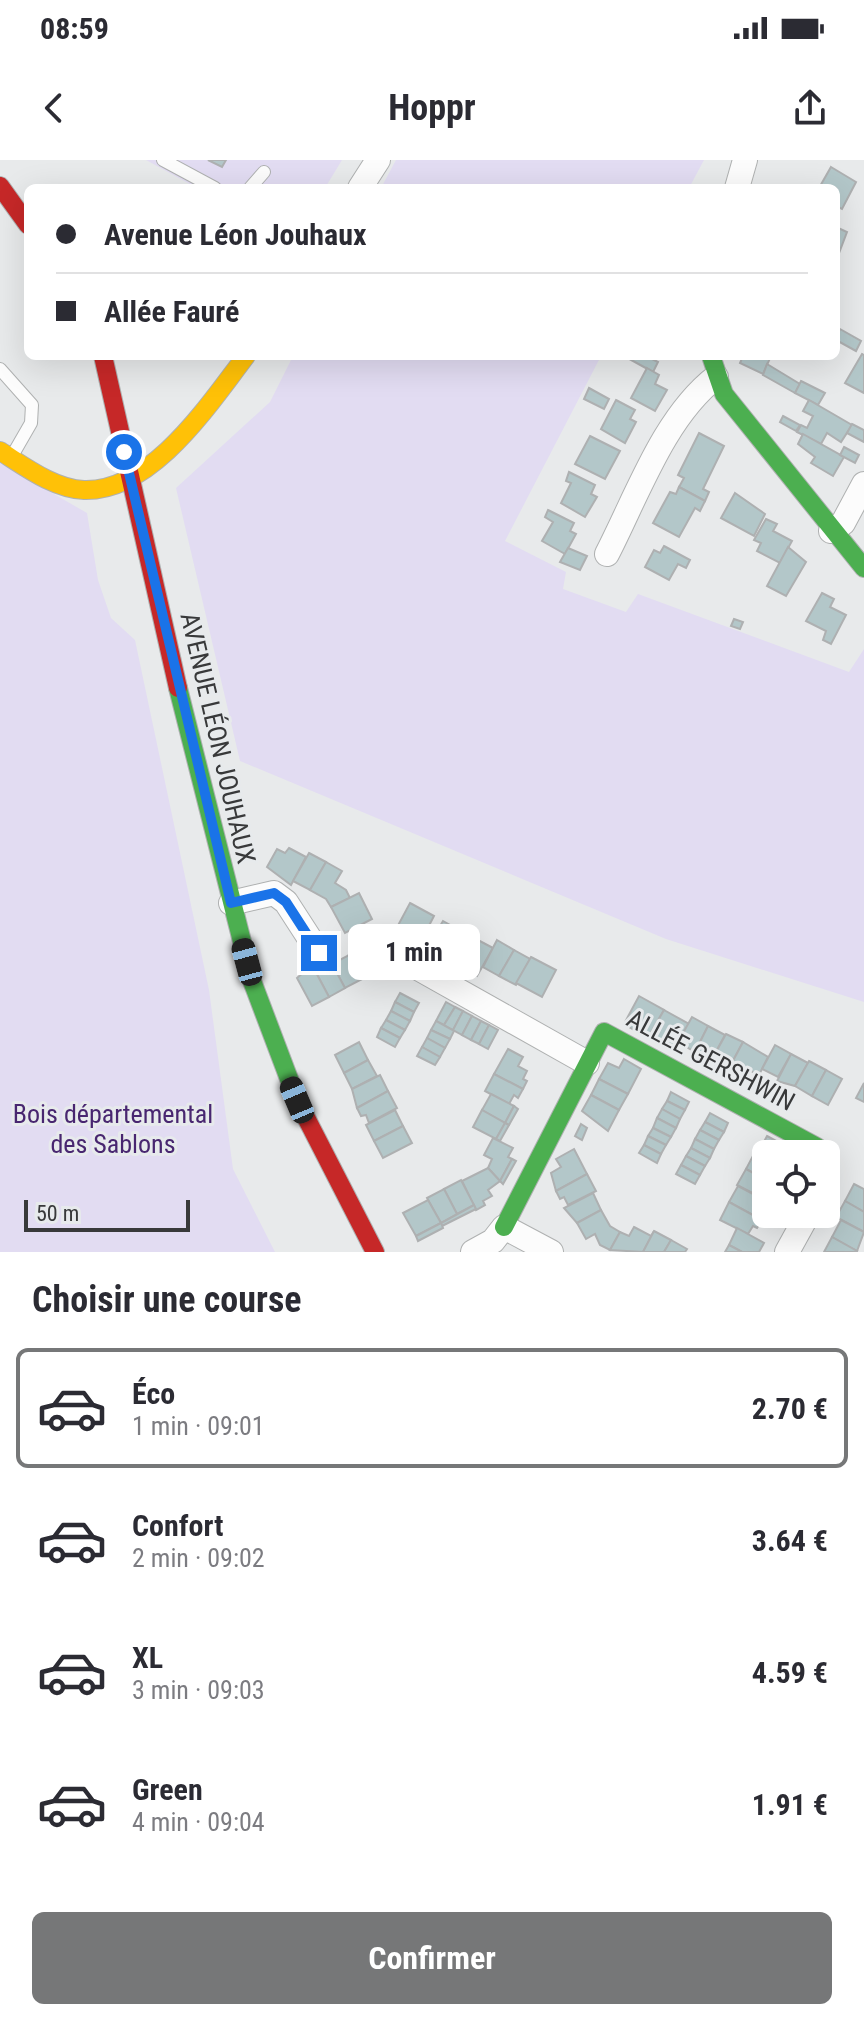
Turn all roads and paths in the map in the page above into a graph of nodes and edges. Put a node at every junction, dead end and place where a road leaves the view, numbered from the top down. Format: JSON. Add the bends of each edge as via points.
{"nodes":[{"id":1,"x":163,"y":160,"type":"edge"},
{"id":2,"x":378,"y":160,"type":"edge"},
{"id":3,"x":745,"y":160,"type":"edge"},
{"id":4,"x":264,"y":172,"type":"dead end"},
{"id":5,"x":208,"y":184,"type":"edge"},
{"id":6,"x":254,"y":184,"type":"edge"},
{"id":7,"x":363,"y":184,"type":"edge"},
{"id":8,"x":738,"y":184,"type":"edge"},
{"id":9,"x":0,"y":186,"type":"edge"},
{"id":10,"x":24,"y":219,"type":"edge"},
{"id":11,"x":104,"y":360,"type":"edge"},
{"id":12,"x":243,"y":360,"type":"edge"},
{"id":13,"x":714,"y":367,"type":"edge"},
{"id":14,"x":0,"y":369,"type":"edge"},
{"id":15,"x":5,"y":454,"type":"edge"},
{"id":16,"x":131,"y":480,"type":"junction"},
{"id":17,"x":864,"y":484,"type":"edge"},
{"id":18,"x":831,"y":531,"type":"junction"},
{"id":19,"x":607,"y":554,"type":"dead end"},
{"id":20,"x":864,"y":568,"type":"edge"},
{"id":21,"x":231,"y":903,"type":"junction"},
{"id":22,"x":319,"y":953,"type":"dead end"},
{"id":23,"x":402,"y":959,"type":"dead end"},
{"id":24,"x":587,"y":1063,"type":"junction"},
{"id":25,"x":797,"y":1140,"type":"edge"},
{"id":26,"x":504,"y":1227,"type":"junction"},
{"id":27,"x":800,"y":1228,"type":"edge"},
{"id":28,"x":375,"y":1252,"type":"edge"},
{"id":29,"x":473,"y":1252,"type":"edge"},
{"id":30,"x":551,"y":1252,"type":"edge"},
{"id":31,"x":787,"y":1252,"type":"edge"}],
"edges":[{"from":1,"to":5,"type":"lane"},
{"from":2,"to":7,"type":"street"},
{"from":3,"to":8,"type":"street"},
{"from":4,"to":6,"type":"lane"},
{"from":9,"to":10,"type":"street"},
{"from":11,"to":16,"type":"street","name":"AVENUE LÉON JOUHAUX"},
{"from":12,"to":16,"type":"street","via":[[175,443]]},
{"from":13,"to":18,"type":"street","via":[[724,394]]},
{"from":13,"to":19,"type":"street","via":[[678,415]]},
{"from":14,"to":15,"type":"lane","via":[[26,396],[33,414]]},
{"from":15,"to":16,"type":"street","via":[[82,490]]},
{"from":16,"to":21,"type":"street","name":"AVENUE LÉON JOUHAUX"},
{"from":17,"to":18,"type":"street","via":[[843,523]]},
{"from":18,"to":20,"type":"street"},
{"from":21,"to":22,"type":"street","via":[[274,893],[286,902]]},
{"from":21,"to":28,"type":"street","name":"AVENUE LÉON JOUHAUX","via":[[279,1059]]},
{"from":23,"to":24,"type":"street"},
{"from":24,"to":25,"type":"street","name":"ALLÉE GERSHWIN","via":[[604,1032]]},
{"from":24,"to":26,"type":"street","name":"ALLÉE GERSHWIN"},
{"from":26,"to":29,"type":"street"},
{"from":26,"to":30,"type":"street"},
{"from":27,"to":31,"type":"street"}]}
